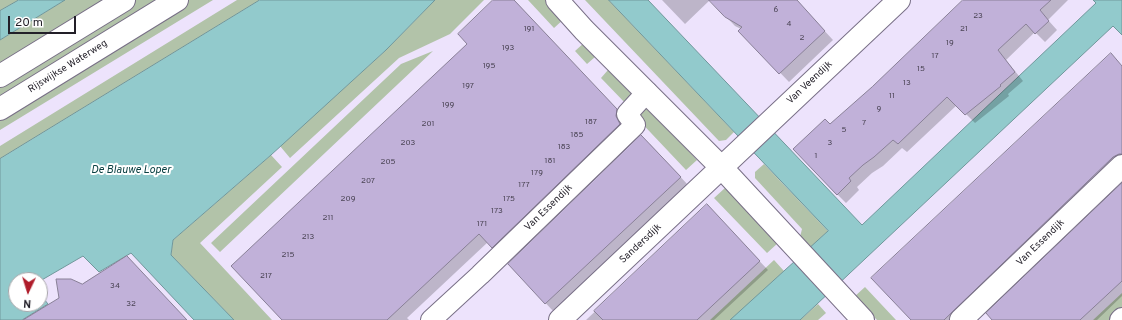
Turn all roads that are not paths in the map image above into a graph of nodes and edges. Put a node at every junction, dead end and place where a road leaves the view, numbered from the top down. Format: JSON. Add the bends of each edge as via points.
{"nodes":[{"id":1,"x":124,"y":0,"type":"edge"},
{"id":2,"x":177,"y":0,"type":"edge"},
{"id":3,"x":557,"y":0,"type":"edge"},
{"id":4,"x":899,"y":0,"type":"edge"},
{"id":5,"x":0,"y":76,"type":"edge"},
{"id":6,"x":647,"y":92,"type":"junction"},
{"id":7,"x":0,"y":109,"type":"edge"},
{"id":8,"x":1122,"y":166,"type":"edge"},
{"id":9,"x":722,"y":168,"type":"junction"},
{"id":10,"x":431,"y":320,"type":"edge"},
{"id":11,"x":560,"y":320,"type":"edge"},
{"id":12,"x":863,"y":320,"type":"edge"},
{"id":13,"x":961,"y":320,"type":"edge"}],
"edges":[{"from":1,"to":5,"type":"street"},
{"from":2,"to":7,"type":"street","name":"Rijswijkse Waterweg"},
{"from":3,"to":6,"type":"street"},
{"from":4,"to":9,"type":"street","name":"Van Veendijk"},
{"from":6,"to":9,"type":"street"},
{"from":6,"to":10,"type":"street","name":"Van Essendijk","via":[[627,114],[635,125]]},
{"from":8,"to":13,"type":"street","name":"Van Essendijk"},
{"from":9,"to":11,"type":"street","name":"Sandersdijk"},
{"from":9,"to":12,"type":"street"}]}
